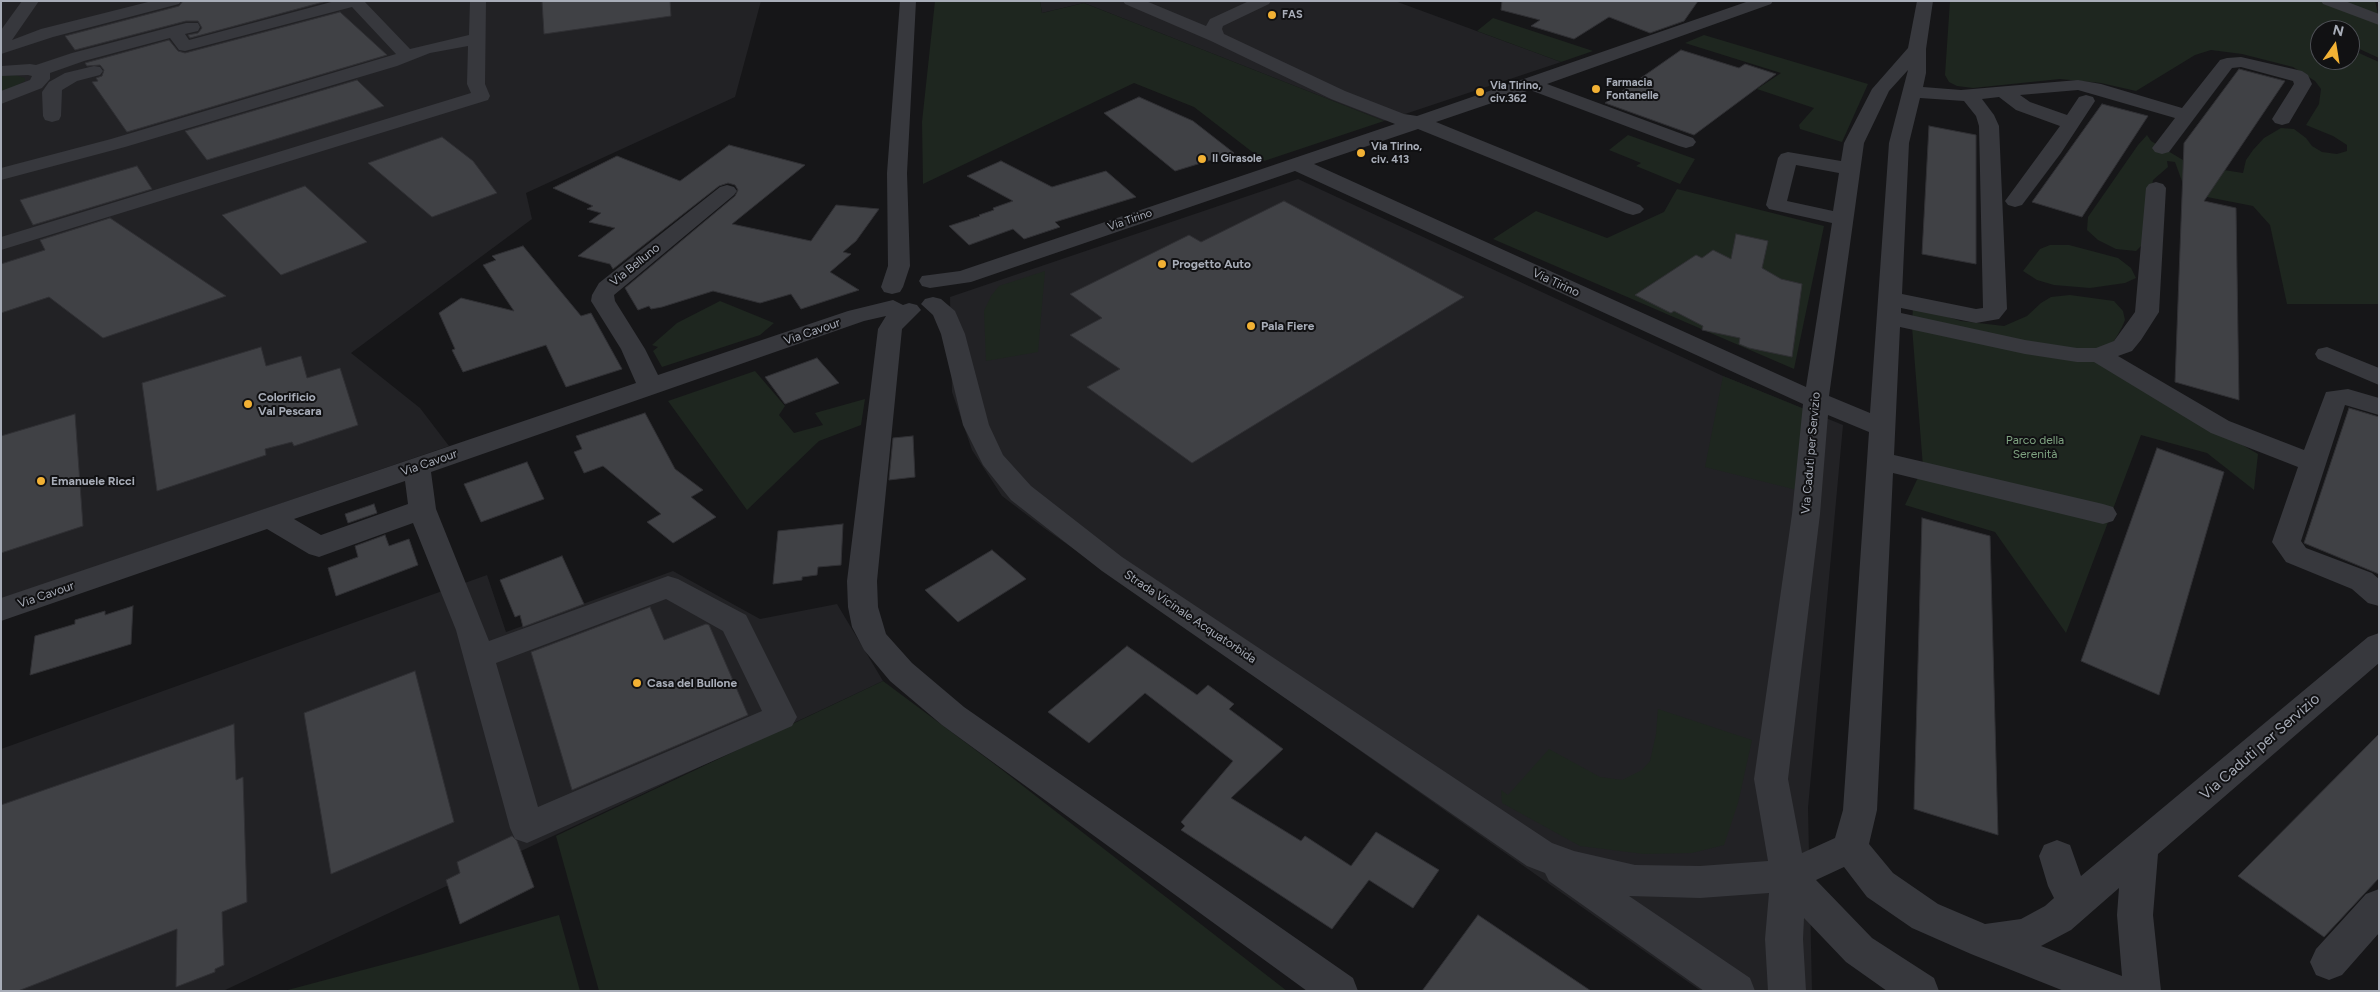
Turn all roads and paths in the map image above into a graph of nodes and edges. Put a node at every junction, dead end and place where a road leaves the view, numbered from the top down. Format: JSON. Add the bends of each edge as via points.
{"nodes":[{"id":1,"x":31,"y":1,"type":"edge"},
{"id":2,"x":173,"y":1,"type":"edge"},
{"id":3,"x":290,"y":1,"type":"edge"},
{"id":4,"x":478,"y":1,"type":"edge"},
{"id":5,"x":908,"y":1,"type":"edge"},
{"id":6,"x":1131,"y":1,"type":"edge"},
{"id":7,"x":1263,"y":1,"type":"edge"},
{"id":8,"x":1765,"y":1,"type":"edge"},
{"id":9,"x":1925,"y":1,"type":"edge"},
{"id":10,"x":2328,"y":1,"type":"edge"},
{"id":11,"x":2379,"y":20,"type":"edge"},
{"id":12,"x":174,"y":32,"type":"junction"},
{"id":13,"x":1217,"y":37,"type":"junction"},
{"id":14,"x":477,"y":39,"type":"junction"},
{"id":15,"x":1,"y":42,"type":"edge"},
{"id":16,"x":185,"y":46,"type":"junction"},
{"id":17,"x":1,"y":49,"type":"edge"},
{"id":18,"x":1917,"y":49,"type":"junction"},
{"id":19,"x":157,"y":54,"type":"dead end"},
{"id":20,"x":407,"y":56,"type":"junction"},
{"id":21,"x":109,"y":67,"type":"dead end"},
{"id":22,"x":1,"y":71,"type":"edge"},
{"id":23,"x":37,"y":71,"type":"junction"},
{"id":24,"x":1530,"y":84,"type":"junction"},
{"id":25,"x":1913,"y":92,"type":"junction"},
{"id":26,"x":2003,"y":92,"type":"junction"},
{"id":27,"x":1969,"y":96,"type":"junction"},
{"id":28,"x":1,"y":98,"type":"edge"},
{"id":29,"x":2086,"y":101,"type":"dead end"},
{"id":30,"x":52,"y":116,"type":"dead end"},
{"id":31,"x":2188,"y":116,"type":"junction"},
{"id":32,"x":2282,"y":119,"type":"dead end"},
{"id":33,"x":1418,"y":122,"type":"junction"},
{"id":34,"x":2071,"y":123,"type":"junction"},
{"id":35,"x":1686,"y":142,"type":"dead end"},
{"id":36,"x":2162,"y":148,"type":"dead end"},
{"id":37,"x":1297,"y":163,"type":"junction"},
{"id":38,"x":1850,"y":169,"type":"junction"},
{"id":39,"x":1,"y":174,"type":"edge"},
{"id":40,"x":2156,"y":188,"type":"dead end"},
{"id":41,"x":727,"y":191,"type":"dead end"},
{"id":42,"x":2016,"y":201,"type":"dead end"},
{"id":43,"x":1633,"y":209,"type":"dead end"},
{"id":44,"x":1842,"y":219,"type":"junction"},
{"id":45,"x":1,"y":244,"type":"edge"},
{"id":46,"x":910,"y":295,"type":"junction"},
{"id":47,"x":1889,"y":308,"type":"junction"},
{"id":48,"x":2099,"y":354,"type":"junction"},
{"id":49,"x":2326,"y":354,"type":"dead end"},
{"id":50,"x":2379,"y":377,"type":"edge"},
{"id":51,"x":651,"y":387,"type":"junction"},
{"id":52,"x":1816,"y":401,"type":"junction"},
{"id":53,"x":2379,"y":407,"type":"edge"},
{"id":54,"x":1882,"y":428,"type":"junction"},
{"id":55,"x":1880,"y":461,"type":"junction"},
{"id":56,"x":2312,"y":464,"type":"junction"},
{"id":57,"x":417,"y":467,"type":"junction"},
{"id":58,"x":422,"y":509,"type":"junction"},
{"id":59,"x":2103,"y":514,"type":"dead end"},
{"id":60,"x":270,"y":518,"type":"junction"},
{"id":61,"x":2375,"y":589,"type":"edge"},
{"id":62,"x":1,"y":610,"type":"edge"},
{"id":63,"x":2379,"y":646,"type":"edge"},
{"id":64,"x":479,"y":657,"type":"junction"},
{"id":65,"x":1850,"y":848,"type":"junction"},
{"id":66,"x":2141,"y":849,"type":"junction"},
{"id":67,"x":1540,"y":855,"type":"junction"},
{"id":68,"x":2057,"y":856,"type":"dead end"},
{"id":69,"x":1788,"y":876,"type":"junction"},
{"id":70,"x":2081,"y":899,"type":"junction"},
{"id":71,"x":2379,"y":906,"type":"edge"},
{"id":72,"x":1984,"y":942,"type":"junction"},
{"id":73,"x":2329,"y":962,"type":"dead end"},
{"id":74,"x":1339,"y":991,"type":"edge"},
{"id":75,"x":1736,"y":991,"type":"edge"},
{"id":76,"x":1787,"y":991,"type":"edge"},
{"id":77,"x":1920,"y":991,"type":"edge"},
{"id":78,"x":2112,"y":991,"type":"edge"},
{"id":79,"x":2142,"y":991,"type":"edge"}],
"edges":[{"from":1,"to":15,"type":"street"},
{"from":2,"to":17,"type":"street","via":[[48,33]]},
{"from":3,"to":12,"type":"street"},
{"from":4,"to":14,"type":"street"},
{"from":5,"to":46,"type":"street","via":[[898,173]]},
{"from":6,"to":13,"type":"street"},
{"from":7,"to":13,"type":"street","via":[[1216,23],[1213,29]]},
{"from":8,"to":24,"type":"street","name":"Via Tirino"},
{"from":9,"to":18,"type":"street"},
{"from":10,"to":11,"type":"street"},
{"from":12,"to":16,"type":"street"},
{"from":12,"to":23,"type":"street"},
{"from":13,"to":33,"type":"street","via":[[1338,95],[1400,119]]},
{"from":14,"to":20,"type":"street"},
{"from":14,"to":45,"type":"street","via":[[476,84],[481,96]]},
{"from":16,"to":19,"type":"street"},
{"from":16,"to":20,"type":"street","via":[[355,1]]},
{"from":18,"to":25,"type":"street"},
{"from":18,"to":38,"type":"street","name":"Via Caduti per Servizio","via":[[1881,89],[1854,143]]},
{"from":20,"to":39,"type":"street","via":[[118,143]]},
{"from":21,"to":30,"type":"street","via":[[71,77],[55,86],[51,92]]},
{"from":22,"to":23,"type":"street","via":[[20,68]]},
{"from":23,"to":28,"type":"street","via":[[42,74],[36,84]]},
{"from":24,"to":33,"type":"street","name":"Via Tirino"},
{"from":24,"to":35,"type":"street"},
{"from":25,"to":27,"type":"street"},
{"from":25,"to":47,"type":"street","via":[[1899,143]]},
{"from":26,"to":27,"type":"street"},
{"from":26,"to":31,"type":"street","via":[[2078,85]]},
{"from":26,"to":34,"type":"street","via":[[2023,106]]},
{"from":27,"to":47,"type":"street","via":[[1985,115],[1989,126],[1995,308],[1991,314],[1976,316]]},
{"from":29,"to":34,"type":"street"},
{"from":31,"to":32,"type":"street","via":[[2226,64],[2241,62],[2296,75],[2302,80],[2303,84]]},
{"from":31,"to":36,"type":"street"},
{"from":33,"to":37,"type":"street","name":"Via Tirino"},
{"from":33,"to":43,"type":"street"},
{"from":34,"to":42,"type":"street"},
{"from":37,"to":46,"type":"street","name":"Via Tirino"},
{"from":37,"to":52,"type":"street","name":"Via Tirino"},
{"from":38,"to":44,"type":"street","name":"Via Caduti per Servizio"},
{"from":38,"to":44,"type":"street","via":[[1788,158],[1776,205]]},
{"from":40,"to":48,"type":"street","via":[[2147,312],[2123,346]]},
{"from":41,"to":51,"type":"street","name":"Via Belluno","via":[[607,288],[603,295]]},
{"from":44,"to":52,"type":"street","name":"Via Caduti per Servizio"},
{"from":46,"to":51,"type":"street","name":"Via Cavour"},
{"from":46,"to":67,"type":"street","name":"Strada Vicinale Acquatorbida","via":[[945,313],[976,425],[992,459],[1021,492],[1112,564]]},
{"from":46,"to":74,"type":"street","via":[[862,582],[867,627],[875,642],[901,672],[953,716]]},
{"from":47,"to":48,"type":"street","via":[[2024,347]]},
{"from":47,"to":54,"type":"street"},
{"from":48,"to":56,"type":"street","via":[[2220,428]]},
{"from":49,"to":50,"type":"street"},
{"from":51,"to":57,"type":"street","name":"Via Cavour"},
{"from":52,"to":54,"type":"street","name":"Via Tirino"},
{"from":52,"to":69,"type":"street","name":"Via Caduti per Servizio","via":[[1806,514],[1771,779]]},
{"from":53,"to":56,"type":"street","via":[[2348,397],[2335,398]]},
{"from":54,"to":55,"type":"street"},
{"from":55,"to":59,"type":"street"},
{"from":55,"to":65,"type":"street","via":[[1860,810]]},
{"from":56,"to":61,"type":"street","via":[[2286,542],[2296,555],[2362,580]]},
{"from":57,"to":58,"type":"street"},
{"from":57,"to":60,"type":"street","name":"Via Cavour"},
{"from":58,"to":60,"type":"street","via":[[319,547]]},
{"from":58,"to":64,"type":"street"},
{"from":60,"to":62,"type":"street","name":"Via Cavour"},
{"from":63,"to":66,"type":"street","name":"Via Caduti per Servizio"},
{"from":64,"to":64,"type":"street","via":[[668,587],[735,623],[781,717],[527,828]]},
{"from":65,"to":69,"type":"street"},
{"from":65,"to":72,"type":"street","via":[[1880,885],[1902,902]]},
{"from":66,"to":70,"type":"street","name":"Via Caduti per Servizio"},
{"from":66,"to":79,"type":"street","via":[[2134,915]]},
{"from":67,"to":69,"type":"street","name":"Strada Vicinale Acquatorbida","via":[[1574,867],[1635,881],[1700,882]]},
{"from":67,"to":75,"type":"street","name":"Strada Vicinale Acquatorbida"},
{"from":68,"to":70,"type":"street","via":[[2066,886]]},
{"from":69,"to":76,"type":"street","name":"Via Caduti per Servizio","via":[[1784,939]]},
{"from":69,"to":77,"type":"street","via":[[1859,950]]},
{"from":70,"to":72,"type":"street","name":"Via Caduti per Servizio","via":[[2058,918],[2026,934]]},
{"from":71,"to":73,"type":"street"},
{"from":72,"to":78,"type":"street"}]}
